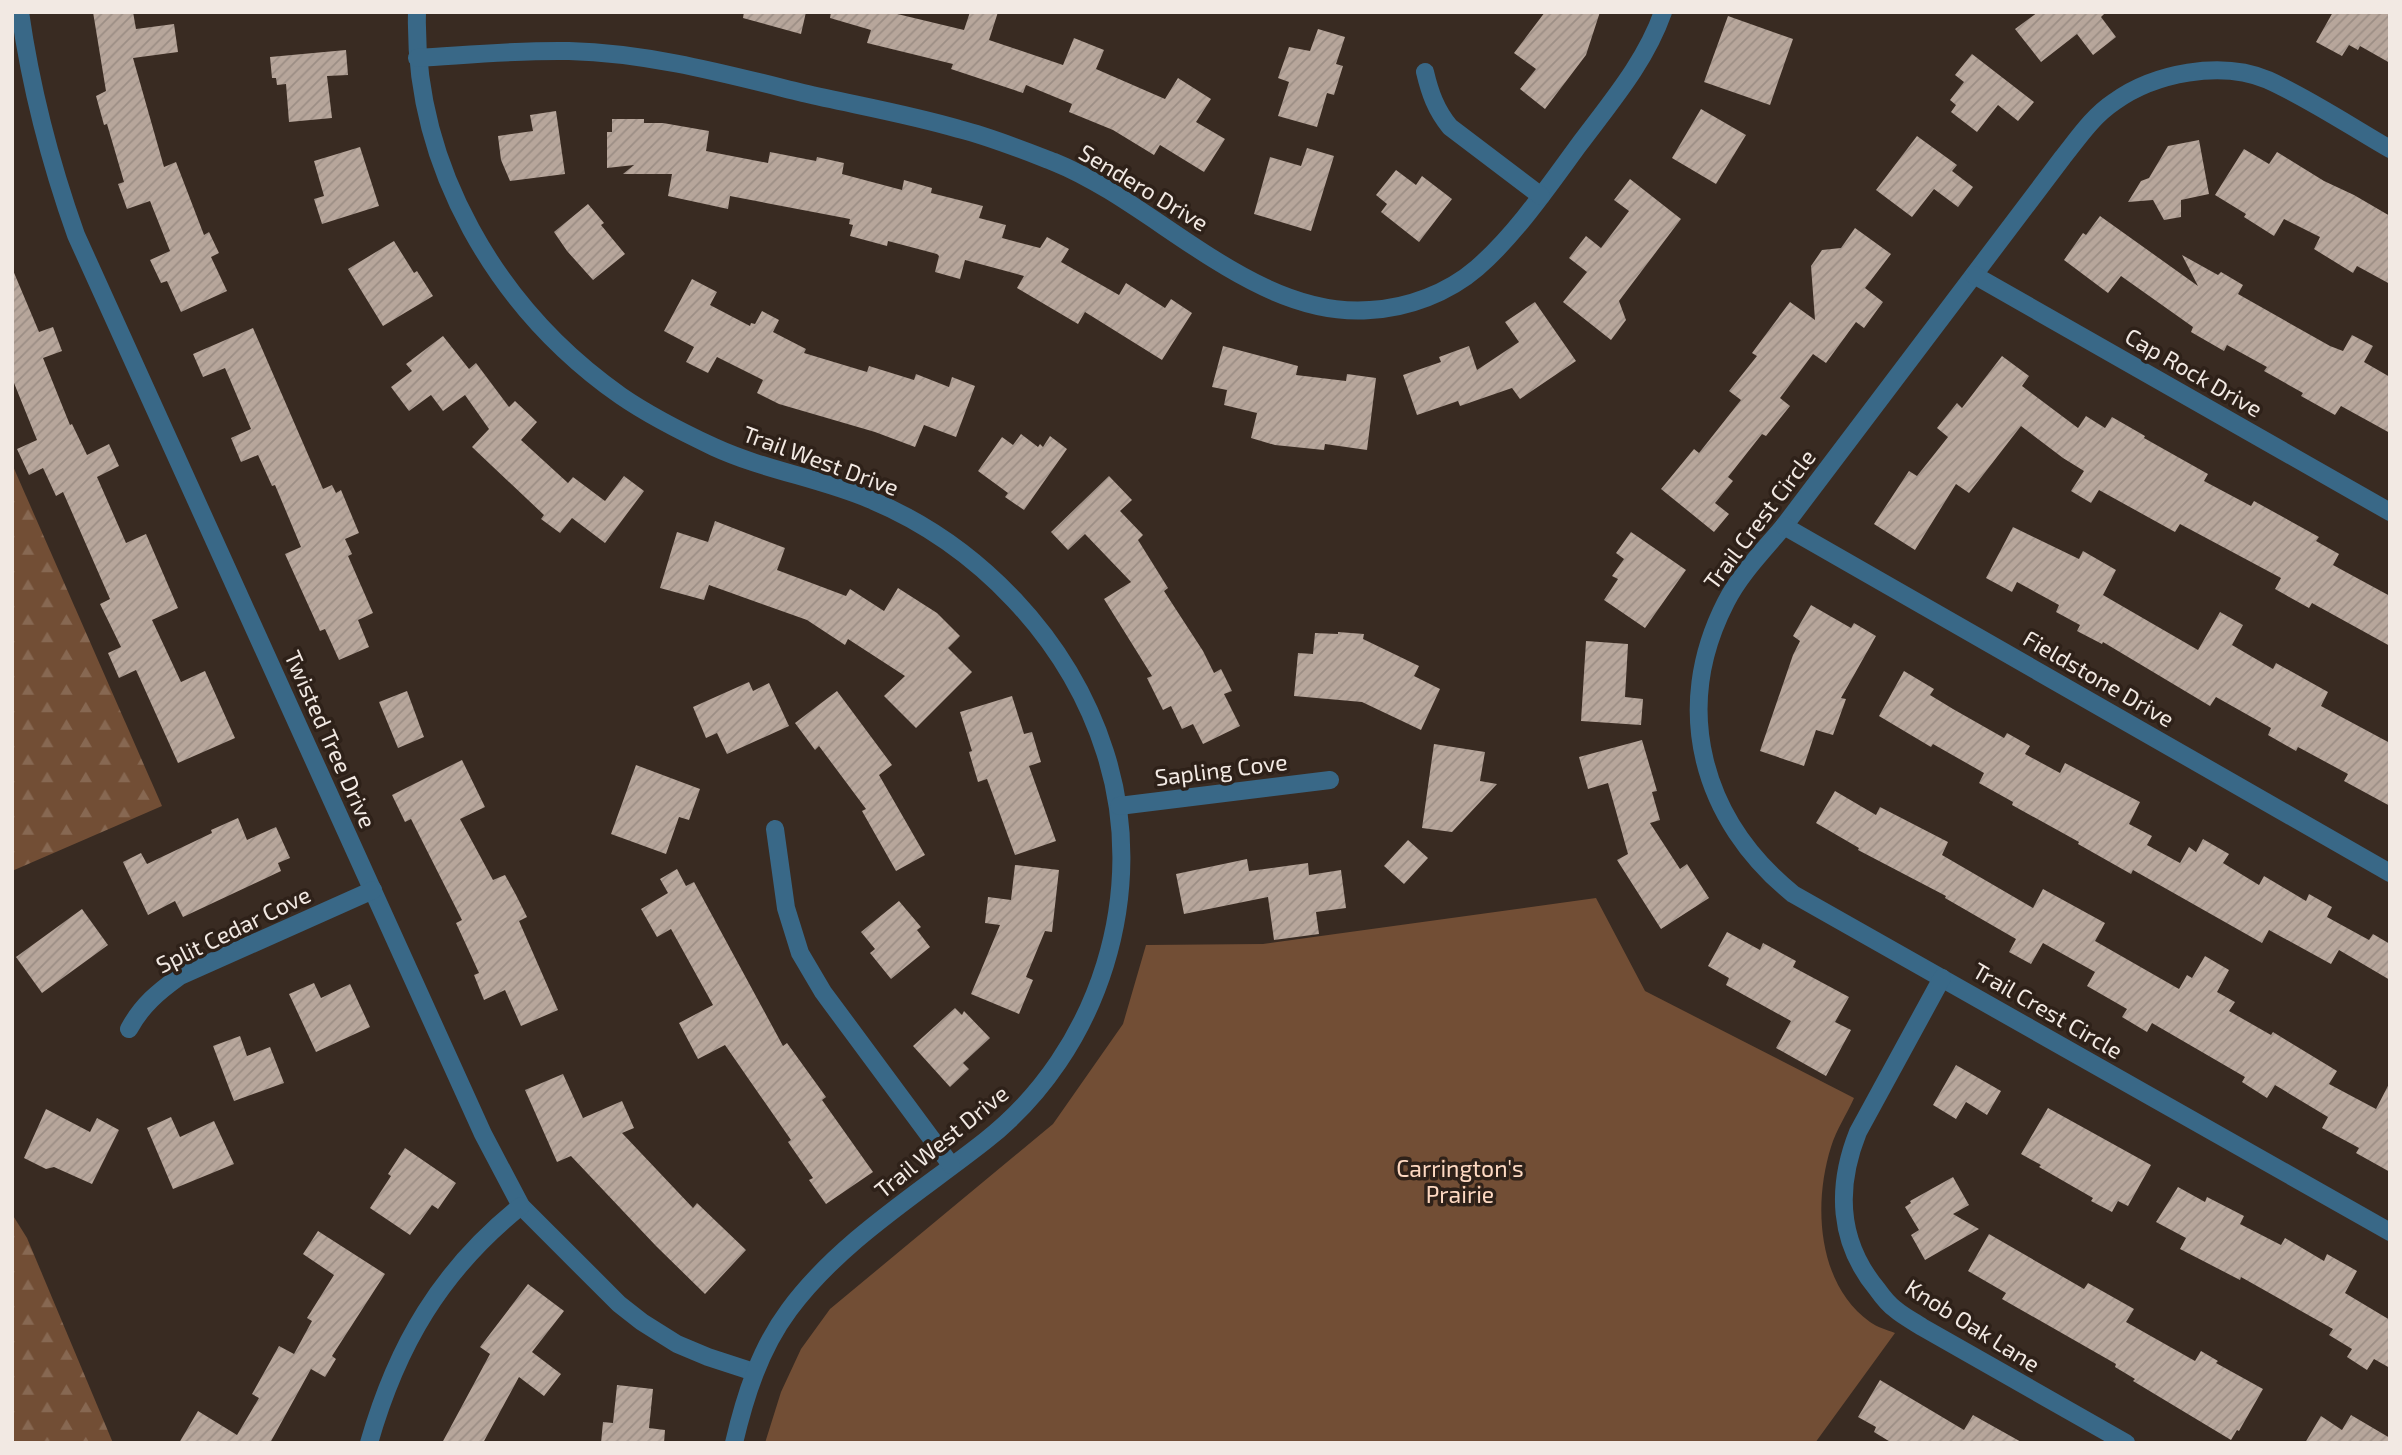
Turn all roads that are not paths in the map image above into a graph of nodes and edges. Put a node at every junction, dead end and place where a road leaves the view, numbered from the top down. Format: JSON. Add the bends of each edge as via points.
{"nodes":[{"id":1,"x":20,"y":12,"type":"edge"},
{"id":2,"x":417,"y":12,"type":"edge"},
{"id":3,"x":1663,"y":12,"type":"edge"},
{"id":4,"x":417,"y":58,"type":"junction"},
{"id":5,"x":1425,"y":72,"type":"dead end"},
{"id":6,"x":2390,"y":149,"type":"edge"},
{"id":7,"x":1541,"y":196,"type":"junction"},
{"id":8,"x":1974,"y":275,"type":"junction"},
{"id":9,"x":2390,"y":512,"type":"edge"},
{"id":10,"x":1784,"y":526,"type":"junction"},
{"id":11,"x":1329,"y":780,"type":"dead end"},
{"id":12,"x":1119,"y":806,"type":"junction"},
{"id":13,"x":775,"y":829,"type":"dead end"},
{"id":14,"x":2390,"y":873,"type":"edge"},
{"id":15,"x":373,"y":890,"type":"junction"},
{"id":16,"x":1942,"y":978,"type":"junction"},
{"id":17,"x":129,"y":1029,"type":"dead end"},
{"id":18,"x":951,"y":1165,"type":"junction"},
{"id":19,"x":521,"y":1206,"type":"junction"},
{"id":20,"x":2390,"y":1232,"type":"edge"},
{"id":21,"x":754,"y":1373,"type":"junction"},
{"id":22,"x":369,"y":1443,"type":"edge"},
{"id":23,"x":734,"y":1443,"type":"edge"},
{"id":24,"x":2126,"y":1443,"type":"edge"}],
"edges":[{"from":1,"to":15,"type":"street","name":"Twisted Tree Drive","via":[[33,92],[76,235]]},
{"from":2,"to":4,"type":"street","name":"Trail West Drive"},
{"from":3,"to":7,"type":"street","name":"Sendero Drive","via":[[1643,58]]},
{"from":4,"to":7,"type":"street","name":"Sendero Drive","via":[[544,51],[624,55],[959,129],[1096,182],[1269,290],[1346,310],[1393,307],[1450,286],[1476,269]]},
{"from":4,"to":12,"type":"street","name":"Trail West Drive","via":[[436,151],[461,213],[490,261],[544,329],[621,396],[665,423],[719,450],[868,499],[946,541],[982,568],[1035,622],[1062,659],[1104,748]]},
{"from":5,"to":7,"type":"street","via":[[1438,113],[1450,127]]},
{"from":6,"to":8,"type":"street","name":"Trail Crest Circle","via":[[2266,79],[2220,71],[2165,78],[2115,101],[2094,118]]},
{"from":8,"to":9,"type":"street","name":"Cap Rock Drive"},
{"from":8,"to":10,"type":"street","name":"Trail Crest Circle"},
{"from":10,"to":14,"type":"street","name":"Fieldstone Drive"},
{"from":10,"to":16,"type":"street","name":"Trail Crest Circle","via":[[1727,599],[1706,650],[1699,699],[1709,779],[1731,827],[1775,880]]},
{"from":11,"to":12,"type":"street","name":"Sapling Cove"},
{"from":12,"to":18,"type":"street","name":"Trail West Drive","via":[[1122,860],[1118,911],[1101,978],[1084,1019],[1025,1106]]},
{"from":13,"to":18,"type":"street","via":[[786,908],[800,953],[823,992]]},
{"from":15,"to":17,"type":"street","name":"Split Cedar Cove","via":[[180,976],[139,1011]]},
{"from":15,"to":19,"type":"street","name":"Twisted Tree Drive","via":[[483,1134]]},
{"from":16,"to":20,"type":"street","name":"Trail Crest Circle"},
{"from":16,"to":24,"type":"street","name":"Knob Oak Lane","via":[[1850,1154],[1843,1202],[1856,1256],[1893,1308]]},
{"from":18,"to":21,"type":"street","name":"Trail West Drive","via":[[834,1259],[810,1284],[786,1313]]},
{"from":19,"to":21,"type":"street","name":"Twisted Tree Drive","via":[[642,1322],[677,1344]]},
{"from":19,"to":22,"type":"street","via":[[464,1259],[419,1319],[393,1372]]},
{"from":21,"to":23,"type":"street","name":"Trail West Drive"}]}
